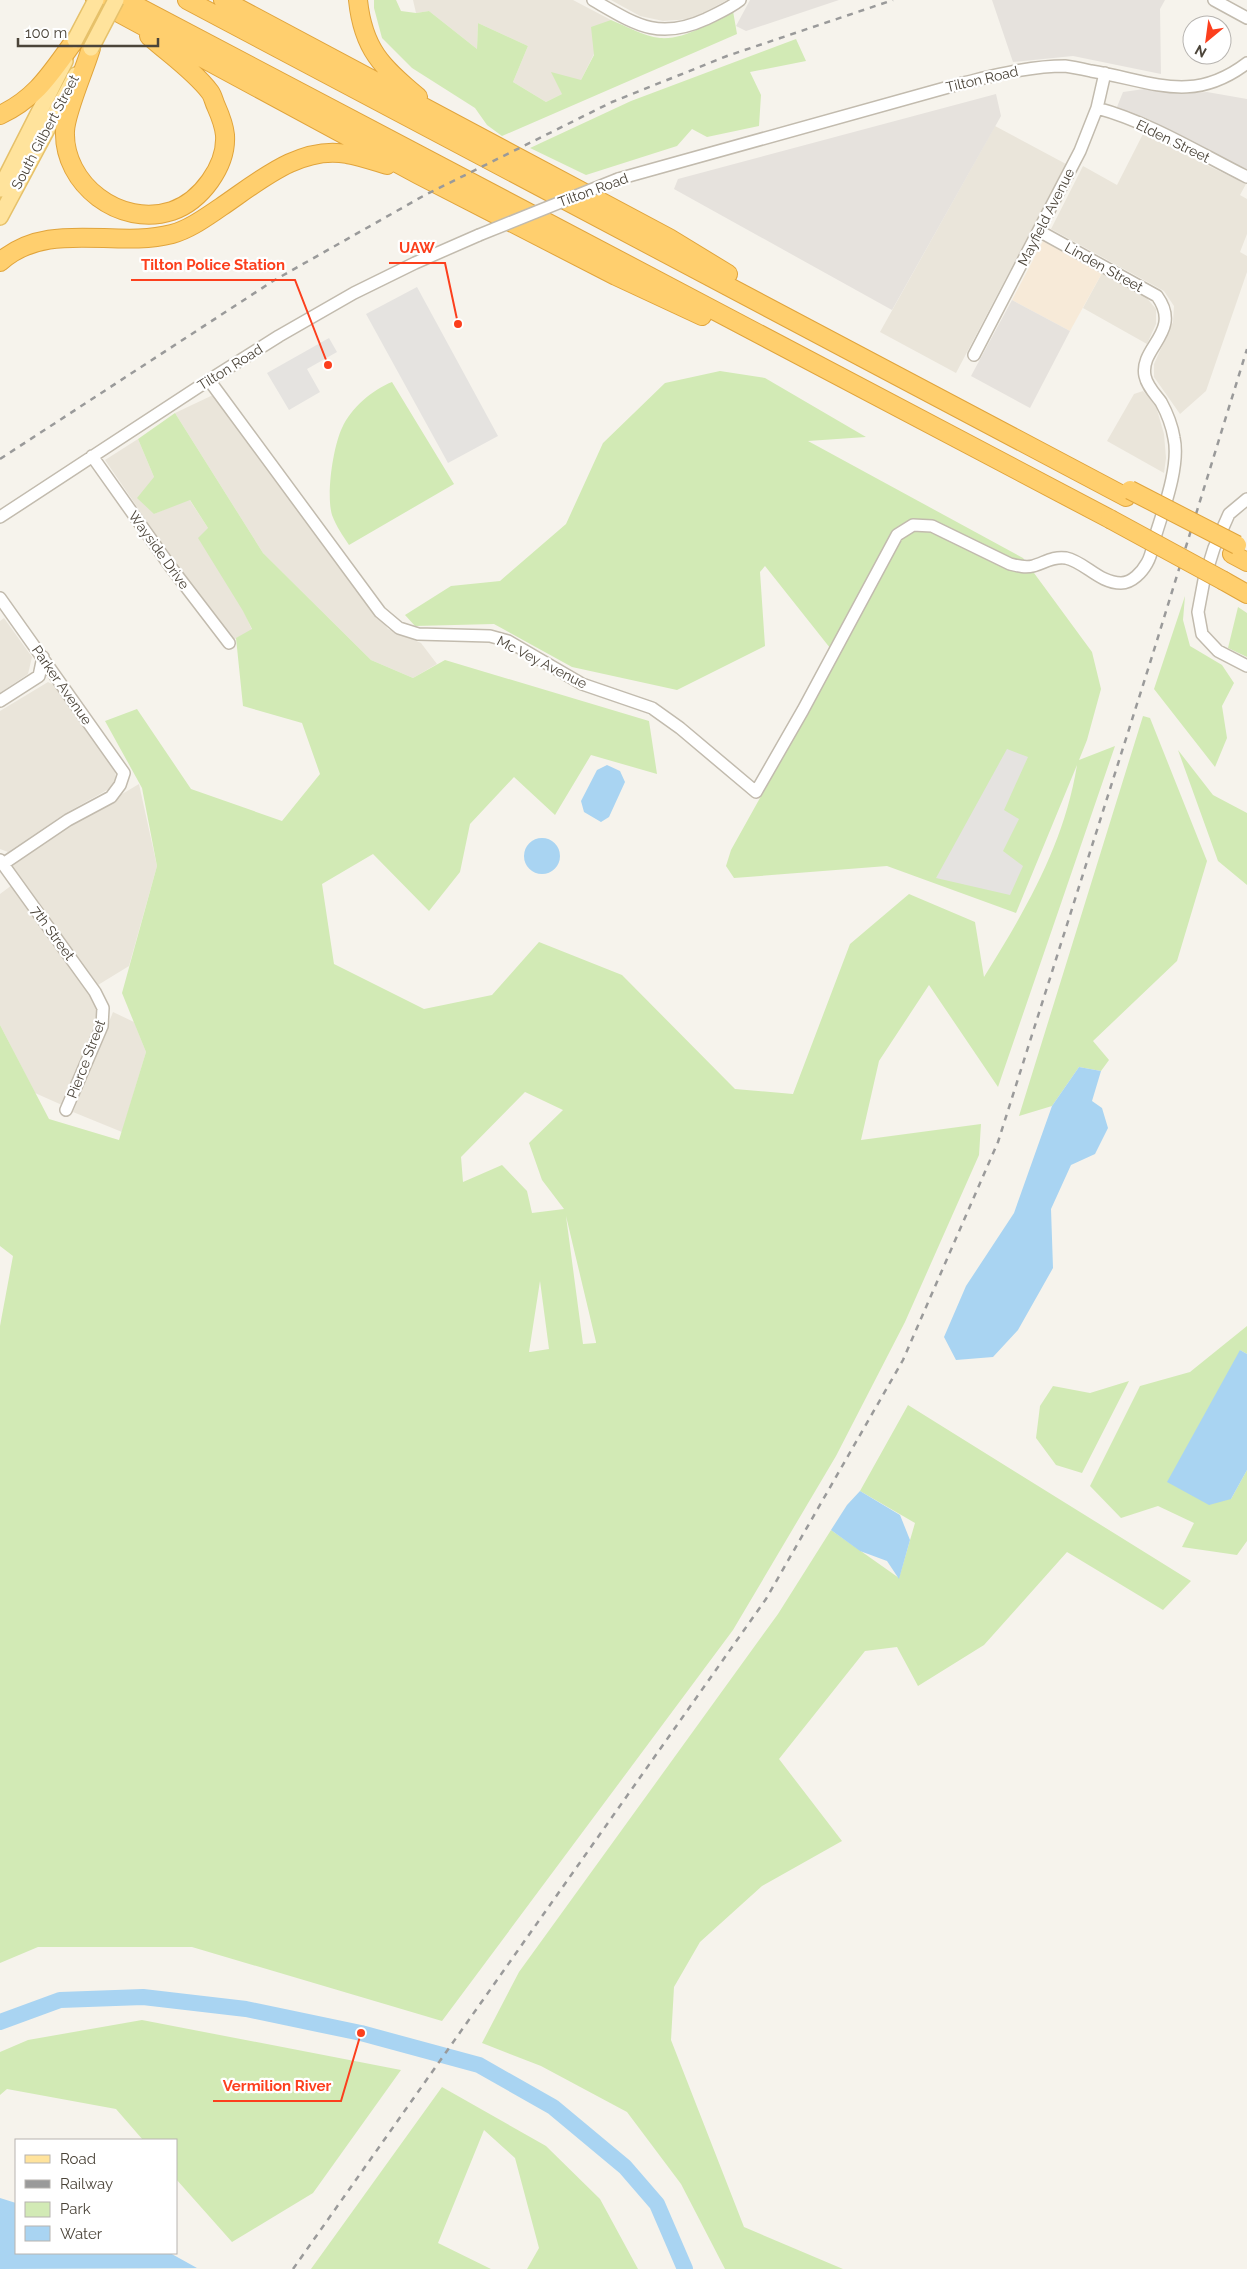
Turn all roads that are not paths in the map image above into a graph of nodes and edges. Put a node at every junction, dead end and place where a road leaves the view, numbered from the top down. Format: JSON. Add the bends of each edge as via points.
{"nodes":[{"id":1,"x":95,"y":0,"type":"edge"},
{"id":2,"x":187,"y":0,"type":"edge"},
{"id":3,"x":223,"y":0,"type":"edge"},
{"id":4,"x":358,"y":0,"type":"edge"},
{"id":5,"x":593,"y":0,"type":"edge"},
{"id":6,"x":740,"y":0,"type":"edge"},
{"id":7,"x":1214,"y":0,"type":"edge"},
{"id":8,"x":121,"y":4,"type":"edge"},
{"id":9,"x":1247,"y":18,"type":"edge"},
{"id":10,"x":75,"y":40,"type":"junction"},
{"id":11,"x":91,"y":48,"type":"junction"},
{"id":12,"x":1247,"y":63,"type":"edge"},
{"id":13,"x":1105,"y":73,"type":"junction"},
{"id":14,"x":1097,"y":108,"type":"junction"},
{"id":15,"x":0,"y":115,"type":"edge"},
{"id":16,"x":463,"y":130,"type":"junction"},
{"id":17,"x":419,"y":175,"type":"junction"},
{"id":18,"x":1247,"y":177,"type":"edge"},
{"id":19,"x":0,"y":189,"type":"edge"},
{"id":20,"x":0,"y":217,"type":"edge"},
{"id":21,"x":1039,"y":231,"type":"junction"},
{"id":22,"x":0,"y":262,"type":"edge"},
{"id":23,"x":832,"y":342,"type":"junction"},
{"id":24,"x":974,"y":355,"type":"dead end"},
{"id":25,"x":209,"y":380,"type":"junction"},
{"id":26,"x":935,"y":427,"type":"junction"},
{"id":27,"x":92,"y":456,"type":"junction"},
{"id":28,"x":1246,"y":500,"type":"edge"},
{"id":29,"x":0,"y":517,"type":"edge"},
{"id":30,"x":1241,"y":552,"type":"edge"},
{"id":31,"x":1245,"y":593,"type":"edge"},
{"id":32,"x":0,"y":598,"type":"edge"},
{"id":33,"x":229,"y":643,"type":"dead end"},
{"id":34,"x":43,"y":657,"type":"junction"},
{"id":35,"x":1247,"y":666,"type":"edge"},
{"id":36,"x":0,"y":701,"type":"edge"},
{"id":37,"x":756,"y":792,"type":"joint"},
{"id":38,"x":1,"y":862,"type":"edge"},
{"id":39,"x":103,"y":1008,"type":"joint"},
{"id":40,"x":66,"y":1110,"type":"dead end"}],
"edges":[{"from":1,"to":8,"type":"highway"},
{"from":1,"to":10,"type":"main road","name":"South Gilbert Street","bridge":true},
{"from":2,"to":23,"type":"highway"},
{"from":3,"to":16,"type":"highway"},
{"from":4,"to":16,"type":"highway","via":[[362,28],[372,51],[396,79]]},
{"from":5,"to":6,"type":"street","via":[[635,23],[660,30],[696,23]]},
{"from":7,"to":9,"type":"street"},
{"from":8,"to":11,"type":"main road","name":"South Gilbert Street","bridge":true},
{"from":8,"to":11,"type":"highway","via":[[211,93],[221,117],[225,136],[222,158],[211,181],[194,198],[172,211],[145,214],[120,210],[80,182],[70,157],[65,130]]},
{"from":8,"to":17,"type":"highway"},
{"from":8,"to":26,"type":"highway"},
{"from":10,"to":15,"type":"highway","via":[[42,84],[18,106]]},
{"from":10,"to":19,"type":"main road","name":"South Gilbert Street"},
{"from":11,"to":20,"type":"main road","name":"South Gilbert Street"},
{"from":12,"to":13,"type":"street","name":"Tilton Road","via":[[1232,75],[1192,88]]},
{"from":13,"to":14,"type":"street","name":"Mayfield Avenue"},
{"from":13,"to":25,"type":"street","name":"Tilton Road","bridge":true,"via":[[1065,66],[1021,70],[963,83],[618,179],[415,263],[354,293]]},
{"from":14,"to":18,"type":"street","name":"Elden Street","via":[[1152,130]]},
{"from":14,"to":21,"type":"street","name":"Mayfield Avenue","via":[[1080,151]]},
{"from":16,"to":23,"type":"highway","via":[[669,238]]},
{"from":17,"to":22,"type":"highway","via":[[346,154],[323,152],[296,159],[194,225],[172,234],[141,238],[44,240],[9,254]]},
{"from":17,"to":26,"type":"highway","via":[[616,276]]},
{"from":21,"to":24,"type":"street","name":"Mayfield Avenue"},
{"from":21,"to":37,"type":"street","name":"Linden Street","via":[[1156,296],[1164,306],[1166,317],[1145,366],[1145,375],[1170,422],[1175,440],[1174,471],[1148,562],[1132,580],[1122,583],[1106,580],[1067,558],[1055,558],[1032,566],[1010,564],[932,526],[913,525],[897,535]]},
{"from":23,"to":30,"type":"highway"},
{"from":25,"to":27,"type":"street","name":"Tilton Road"},
{"from":25,"to":37,"type":"street","name":"Mc Vey Avenue","via":[[380,612],[399,628],[418,634],[490,636],[508,641],[582,684],[652,708]]},
{"from":26,"to":31,"type":"highway","bridge":true},
{"from":27,"to":29,"type":"street","name":"Tilton Road"},
{"from":27,"to":33,"type":"street","name":"Wayside Drive"},
{"from":28,"to":35,"type":"street","via":[[1229,514],[1214,548],[1198,612],[1202,634],[1218,651]]},
{"from":32,"to":34,"type":"street","name":"Parker Avenue"},
{"from":34,"to":36,"type":"street","via":[[38,676]]},
{"from":34,"to":38,"type":"street","name":"Parker Avenue","via":[[124,773],[111,797]]},
{"from":38,"to":39,"type":"street","name":"7th Street","via":[[95,992]]},
{"from":39,"to":40,"type":"street","name":"Pierce Street","via":[[102,1026]]}]}
